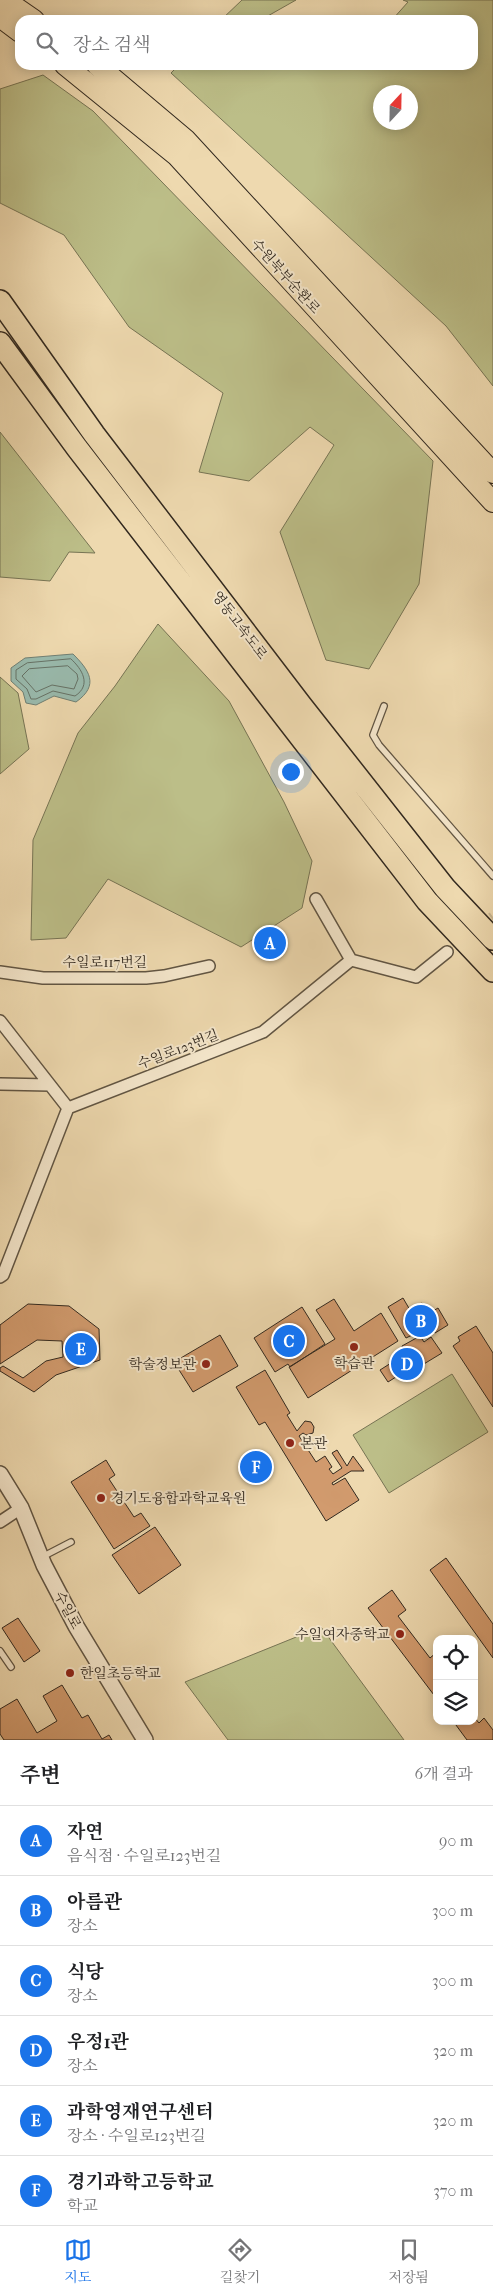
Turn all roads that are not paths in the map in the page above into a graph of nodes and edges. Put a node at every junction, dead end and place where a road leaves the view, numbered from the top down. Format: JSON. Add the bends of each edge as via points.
{"nodes":[{"id":1,"x":5,"y":0,"type":"edge"},
{"id":2,"x":27,"y":15,"type":"edge"},
{"id":3,"x":0,"y":17,"type":"edge"},
{"id":4,"x":15,"y":28,"type":"edge"},
{"id":5,"x":72,"y":70,"type":"edge"},
{"id":6,"x":102,"y":70,"type":"edge"},
{"id":7,"x":182,"y":148,"type":"junction"},
{"id":8,"x":0,"y":301,"type":"edge"},
{"id":9,"x":0,"y":343,"type":"edge"},
{"id":10,"x":493,"y":473,"type":"edge"},
{"id":11,"x":493,"y":502,"type":"edge"},
{"id":12,"x":384,"y":706,"type":"dead end"},
{"id":13,"x":493,"y":876,"type":"edge"},
{"id":14,"x":316,"y":899,"type":"dead end"},
{"id":15,"x":493,"y":939,"type":"edge"},
{"id":16,"x":447,"y":952,"type":"dead end"},
{"id":17,"x":351,"y":960,"type":"junction"},
{"id":18,"x":209,"y":966,"type":"dead end"},
{"id":19,"x":493,"y":971,"type":"edge"},
{"id":20,"x":0,"y":972,"type":"edge"},
{"id":21,"x":1,"y":1025,"type":"edge"},
{"id":22,"x":0,"y":1084,"type":"edge"},
{"id":23,"x":50,"y":1085,"type":"junction"},
{"id":24,"x":68,"y":1108,"type":"junction"},
{"id":25,"x":0,"y":1277,"type":"edge"},
{"id":26,"x":0,"y":1474,"type":"edge"},
{"id":27,"x":21,"y":1508,"type":"junction"},
{"id":28,"x":0,"y":1522,"type":"edge"},
{"id":29,"x":71,"y":1542,"type":"dead end"},
{"id":30,"x":41,"y":1557,"type":"junction"},
{"id":31,"x":0,"y":1650,"type":"edge"},
{"id":32,"x":11,"y":1667,"type":"dead end"},
{"id":33,"x":145,"y":1740,"type":"edge"}],
"edges":[{"from":1,"to":2,"type":"highway"},
{"from":3,"to":4,"type":"highway"},
{"from":5,"to":7,"type":"highway","name":"수원북부순환로"},
{"from":6,"to":7,"type":"highway","name":"수원북부순환로"},
{"from":7,"to":10,"type":"highway","name":"수원북부순환로"},
{"from":7,"to":11,"type":"highway","name":"수원북부순환로"},
{"from":8,"to":15,"type":"highway","name":"영동고속도로","via":[[94,434],[301,705],[445,888]]},
{"from":9,"to":19,"type":"highway","name":"영동고속도로","via":[[83,456],[421,894]]},
{"from":12,"to":13,"type":"lane","via":[[373,735],[379,745]]},
{"from":14,"to":17,"type":"street"},
{"from":16,"to":17,"type":"street","via":[[416,977]]},
{"from":17,"to":24,"type":"street","name":"수일로123번길","via":[[263,1032]]},
{"from":18,"to":20,"type":"street","name":"수일로117번길","via":[[146,978],[43,978]]},
{"from":21,"to":23,"type":"street"},
{"from":22,"to":23,"type":"street"},
{"from":23,"to":24,"type":"street"},
{"from":24,"to":25,"type":"street"},
{"from":26,"to":27,"type":"street","name":"수일로"},
{"from":27,"to":28,"type":"street"},
{"from":27,"to":30,"type":"street","name":"수일로"},
{"from":29,"to":30,"type":"lane"},
{"from":30,"to":33,"type":"street","name":"수일로","via":[[76,1626]]},
{"from":31,"to":32,"type":"lane"}]}
